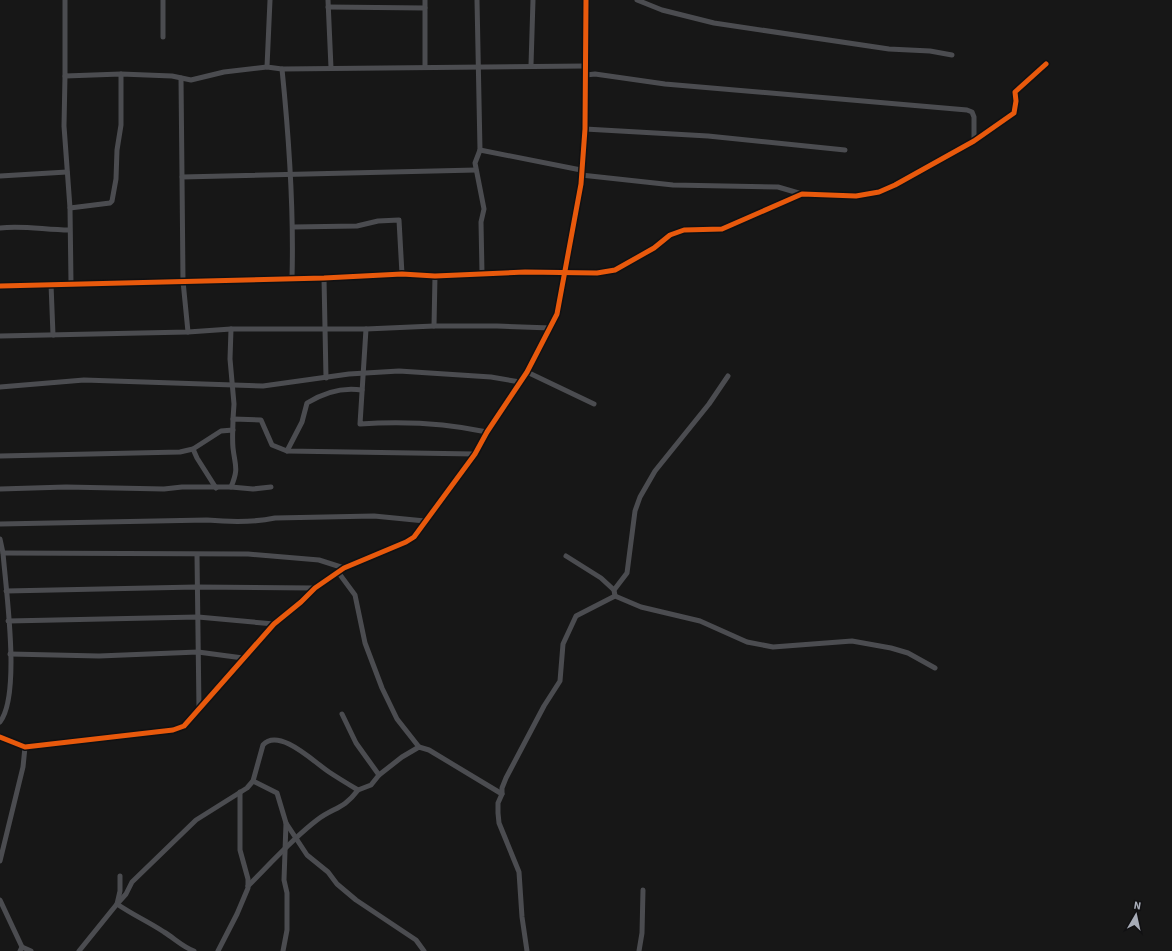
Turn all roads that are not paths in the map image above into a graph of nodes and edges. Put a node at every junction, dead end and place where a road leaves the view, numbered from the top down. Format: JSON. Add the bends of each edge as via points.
{"nodes":[{"id":1,"x":65,"y":0,"type":"edge"},
{"id":2,"x":162,"y":0,"type":"edge"},
{"id":3,"x":270,"y":0,"type":"edge"},
{"id":4,"x":328,"y":0,"type":"edge"},
{"id":5,"x":425,"y":0,"type":"edge"},
{"id":6,"x":477,"y":0,"type":"edge"},
{"id":7,"x":533,"y":0,"type":"edge"},
{"id":8,"x":586,"y":0,"type":"edge"},
{"id":9,"x":637,"y":0,"type":"edge"},
{"id":10,"x":328,"y":7,"type":"junction"},
{"id":11,"x":425,"y":8,"type":"junction"},
{"id":12,"x":163,"y":37,"type":"dead end"},
{"id":13,"x":952,"y":55,"type":"dead end"},
{"id":14,"x":1046,"y":64,"type":"dead end"},
{"id":15,"x":531,"y":65,"type":"junction"},
{"id":16,"x":425,"y":66,"type":"junction"},
{"id":17,"x":478,"y":66,"type":"junction"},
{"id":18,"x":585,"y":66,"type":"junction"},
{"id":19,"x":267,"y":67,"type":"junction"},
{"id":20,"x":331,"y":68,"type":"junction"},
{"id":21,"x":282,"y":69,"type":"junction"},
{"id":22,"x":121,"y":74,"type":"junction"},
{"id":23,"x":586,"y":75,"type":"junction"},
{"id":24,"x":65,"y":76,"type":"junction"},
{"id":25,"x":181,"y":78,"type":"junction"},
{"id":26,"x":584,"y":129,"type":"junction"},
{"id":27,"x":974,"y":141,"type":"junction"},
{"id":28,"x":480,"y":150,"type":"junction"},
{"id":29,"x":845,"y":150,"type":"dead end"},
{"id":30,"x":476,"y":170,"type":"junction"},
{"id":31,"x":67,"y":172,"type":"junction"},
{"id":32,"x":581,"y":172,"type":"junction"},
{"id":33,"x":290,"y":175,"type":"junction"},
{"id":34,"x":0,"y":176,"type":"edge"},
{"id":35,"x":182,"y":177,"type":"junction"},
{"id":36,"x":802,"y":194,"type":"junction"},
{"id":37,"x":70,"y":208,"type":"junction"},
{"id":38,"x":293,"y":227,"type":"junction"},
{"id":39,"x":0,"y":228,"type":"edge"},
{"id":40,"x":69,"y":230,"type":"junction"},
{"id":41,"x":564,"y":272,"type":"junction"},
{"id":42,"x":482,"y":273,"type":"junction"},
{"id":43,"x":402,"y":274,"type":"junction"},
{"id":44,"x":435,"y":276,"type":"junction"},
{"id":45,"x":292,"y":278,"type":"junction"},
{"id":46,"x":324,"y":278,"type":"junction"},
{"id":47,"x":183,"y":281,"type":"junction"},
{"id":48,"x":71,"y":283,"type":"junction"},
{"id":49,"x":51,"y":284,"type":"junction"},
{"id":50,"x":0,"y":286,"type":"edge"},
{"id":51,"x":434,"y":326,"type":"junction"},
{"id":52,"x":325,"y":328,"type":"junction"},
{"id":53,"x":551,"y":328,"type":"junction"},
{"id":54,"x":231,"y":329,"type":"junction"},
{"id":55,"x":366,"y":329,"type":"junction"},
{"id":56,"x":188,"y":332,"type":"junction"},
{"id":57,"x":53,"y":335,"type":"junction"},
{"id":58,"x":0,"y":336,"type":"edge"},
{"id":59,"x":527,"y":372,"type":"junction"},
{"id":60,"x":363,"y":373,"type":"junction"},
{"id":61,"x":728,"y":376,"type":"dead end"},
{"id":62,"x":326,"y":378,"type":"junction"},
{"id":63,"x":520,"y":382,"type":"junction"},
{"id":64,"x":233,"y":385,"type":"junction"},
{"id":65,"x":0,"y":387,"type":"edge"},
{"id":66,"x":362,"y":390,"type":"junction"},
{"id":67,"x":594,"y":404,"type":"dead end"},
{"id":68,"x":233,"y":419,"type":"junction"},
{"id":69,"x":233,"y":430,"type":"junction"},
{"id":70,"x":487,"y":432,"type":"junction"},
{"id":71,"x":193,"y":449,"type":"junction"},
{"id":72,"x":288,"y":451,"type":"junction"},
{"id":73,"x":475,"y":454,"type":"junction"},
{"id":74,"x":0,"y":456,"type":"edge"},
{"id":75,"x":231,"y":487,"type":"junction"},
{"id":76,"x":271,"y":487,"type":"dead end"},
{"id":77,"x":216,"y":488,"type":"junction"},
{"id":78,"x":0,"y":489,"type":"edge"},
{"id":79,"x":426,"y":521,"type":"junction"},
{"id":80,"x":0,"y":524,"type":"edge"},
{"id":81,"x":0,"y":539,"type":"edge"},
{"id":82,"x":3,"y":554,"type":"junction"},
{"id":83,"x":197,"y":555,"type":"junction"},
{"id":84,"x":566,"y":556,"type":"dead end"},
{"id":85,"x":344,"y":568,"type":"junction"},
{"id":86,"x":338,"y":572,"type":"junction"},
{"id":87,"x":196,"y":587,"type":"junction"},
{"id":88,"x":315,"y":588,"type":"junction"},
{"id":89,"x":614,"y":590,"type":"junction"},
{"id":90,"x":6,"y":591,"type":"junction"},
{"id":91,"x":615,"y":596,"type":"junction"},
{"id":92,"x":198,"y":617,"type":"junction"},
{"id":93,"x":8,"y":621,"type":"junction"},
{"id":94,"x":274,"y":624,"type":"junction"},
{"id":95,"x":198,"y":652,"type":"junction"},
{"id":96,"x":10,"y":654,"type":"junction"},
{"id":97,"x":243,"y":658,"type":"junction"},
{"id":98,"x":935,"y":668,"type":"dead end"},
{"id":99,"x":199,"y":710,"type":"junction"},
{"id":100,"x":342,"y":714,"type":"dead end"},
{"id":101,"x":0,"y":722,"type":"edge"},
{"id":102,"x":0,"y":736,"type":"edge"},
{"id":103,"x":25,"y":747,"type":"junction"},
{"id":104,"x":419,"y":747,"type":"junction"},
{"id":105,"x":379,"y":775,"type":"junction"},
{"id":106,"x":253,"y":781,"type":"junction"},
{"id":107,"x":358,"y":790,"type":"junction"},
{"id":108,"x":240,"y":792,"type":"junction"},
{"id":109,"x":502,"y":794,"type":"junction"},
{"id":110,"x":286,"y":823,"type":"junction"},
{"id":111,"x":296,"y":839,"type":"junction"},
{"id":112,"x":284,"y":850,"type":"junction"},
{"id":113,"x":0,"y":861,"type":"edge"},
{"id":114,"x":120,"y":876,"type":"dead end"},
{"id":115,"x":248,"y":886,"type":"junction"},
{"id":116,"x":644,"y":890,"type":"dead end"},
{"id":117,"x":0,"y":900,"type":"edge"},
{"id":118,"x":118,"y":904,"type":"junction"},
{"id":119,"x":21,"y":949,"type":"edge"},
{"id":120,"x":31,"y":951,"type":"edge"},
{"id":121,"x":79,"y":951,"type":"edge"},
{"id":122,"x":194,"y":951,"type":"edge"},
{"id":123,"x":218,"y":951,"type":"edge"},
{"id":124,"x":283,"y":951,"type":"edge"},
{"id":125,"x":424,"y":951,"type":"edge"},
{"id":126,"x":527,"y":951,"type":"edge"},
{"id":127,"x":639,"y":951,"type":"edge"}],
"edges":[{"from":1,"to":24,"type":"street"},
{"from":2,"to":12,"type":"street"},
{"from":3,"to":19,"type":"street"},
{"from":4,"to":10,"type":"street"},
{"from":5,"to":11,"type":"street"},
{"from":6,"to":17,"type":"street"},
{"from":7,"to":15,"type":"street"},
{"from":8,"to":18,"type":"street"},
{"from":9,"to":13,"type":"street","via":[[662,10],[714,23],[889,49]]},
{"from":10,"to":11,"type":"street"},
{"from":10,"to":20,"type":"street"},
{"from":11,"to":16,"type":"street"},
{"from":14,"to":27,"type":"street","via":[[1014,92],[1014,113]]},
{"from":15,"to":17,"type":"street"},
{"from":15,"to":18,"type":"street"},
{"from":16,"to":17,"type":"street"},
{"from":16,"to":20,"type":"street"},
{"from":17,"to":28,"type":"street"},
{"from":18,"to":23,"type":"street"},
{"from":19,"to":21,"type":"street"},
{"from":19,"to":25,"type":"street","via":[[224,72],[202,79]]},
{"from":20,"to":21,"type":"street"},
{"from":21,"to":33,"type":"street"},
{"from":22,"to":24,"type":"street"},
{"from":22,"to":25,"type":"street"},
{"from":22,"to":37,"type":"street","via":[[121,125],[112,202]]},
{"from":23,"to":26,"type":"street"},
{"from":23,"to":27,"type":"street","via":[[967,110],[972,112],[974,117]]},
{"from":24,"to":31,"type":"street","via":[[64,126]]},
{"from":25,"to":35,"type":"street"},
{"from":26,"to":29,"type":"street","via":[[708,136]]},
{"from":26,"to":32,"type":"street"},
{"from":27,"to":36,"type":"street","via":[[879,192],[856,196]]},
{"from":28,"to":30,"type":"street","via":[[475,163]]},
{"from":28,"to":32,"type":"street"},
{"from":30,"to":33,"type":"street"},
{"from":30,"to":42,"type":"street","via":[[484,209],[481,222]]},
{"from":31,"to":34,"type":"street"},
{"from":31,"to":37,"type":"street"},
{"from":32,"to":36,"type":"street","via":[[673,185],[778,187]]},
{"from":32,"to":41,"type":"street","via":[[573,231]]},
{"from":33,"to":35,"type":"street"},
{"from":33,"to":38,"type":"street"},
{"from":35,"to":47,"type":"street"},
{"from":36,"to":41,"type":"street","via":[[722,229],[684,230],[670,235],[654,248],[615,270],[597,273]]},
{"from":37,"to":40,"type":"street"},
{"from":38,"to":43,"type":"street","via":[[357,226],[399,220]]},
{"from":38,"to":45,"type":"street"},
{"from":39,"to":40,"type":"street","via":[[18,226]]},
{"from":40,"to":48,"type":"street"},
{"from":41,"to":42,"type":"street"},
{"from":41,"to":53,"type":"street","via":[[557,314]]},
{"from":42,"to":44,"type":"street"},
{"from":43,"to":44,"type":"street"},
{"from":43,"to":46,"type":"street"},
{"from":44,"to":51,"type":"street"},
{"from":45,"to":46,"type":"street"},
{"from":45,"to":47,"type":"street"},
{"from":46,"to":52,"type":"street"},
{"from":47,"to":48,"type":"street"},
{"from":47,"to":56,"type":"street"},
{"from":48,"to":49,"type":"street"},
{"from":49,"to":50,"type":"street"},
{"from":49,"to":57,"type":"street"},
{"from":51,"to":53,"type":"street"},
{"from":51,"to":55,"type":"street"},
{"from":52,"to":54,"type":"street"},
{"from":52,"to":55,"type":"street"},
{"from":52,"to":62,"type":"street"},
{"from":53,"to":59,"type":"street"},
{"from":54,"to":56,"type":"street"},
{"from":54,"to":64,"type":"street","via":[[230,359]]},
{"from":55,"to":60,"type":"street"},
{"from":56,"to":57,"type":"street"},
{"from":57,"to":58,"type":"street"},
{"from":59,"to":63,"type":"street"},
{"from":59,"to":67,"type":"street"},
{"from":60,"to":62,"type":"street"},
{"from":60,"to":63,"type":"street","via":[[429,372]]},
{"from":60,"to":66,"type":"street"},
{"from":61,"to":89,"type":"street","via":[[655,471],[640,497],[635,511],[627,573]]},
{"from":62,"to":64,"type":"street","via":[[263,386]]},
{"from":63,"to":70,"type":"street"},
{"from":64,"to":65,"type":"street","via":[[84,380]]},
{"from":64,"to":68,"type":"street"},
{"from":66,"to":70,"type":"street","via":[[360,424],[434,423]]},
{"from":66,"to":72,"type":"street","via":[[352,388],[336,391],[307,404],[302,422]]},
{"from":68,"to":69,"type":"street"},
{"from":68,"to":72,"type":"street","via":[[261,420],[272,445]]},
{"from":69,"to":71,"type":"street","via":[[226,429],[216,433]]},
{"from":69,"to":75,"type":"street","via":[[233,448],[237,463]]},
{"from":70,"to":73,"type":"street"},
{"from":71,"to":74,"type":"street","via":[[164,453]]},
{"from":71,"to":77,"type":"street"},
{"from":72,"to":73,"type":"street"},
{"from":73,"to":79,"type":"street"},
{"from":75,"to":76,"type":"street"},
{"from":75,"to":77,"type":"street"},
{"from":77,"to":78,"type":"street"},
{"from":79,"to":80,"type":"street","via":[[374,516],[281,517],[241,522],[207,520]]},
{"from":79,"to":85,"type":"street","via":[[414,537],[406,542]]},
{"from":81,"to":82,"type":"street"},
{"from":82,"to":83,"type":"street"},
{"from":82,"to":90,"type":"street"},
{"from":83,"to":85,"type":"street","via":[[293,556],[319,560]]},
{"from":83,"to":87,"type":"street"},
{"from":84,"to":89,"type":"street","via":[[601,578]]},
{"from":85,"to":86,"type":"street"},
{"from":86,"to":88,"type":"street"},
{"from":86,"to":104,"type":"street","via":[[356,595],[365,643],[382,688],[397,719]]},
{"from":87,"to":88,"type":"street"},
{"from":87,"to":90,"type":"street"},
{"from":87,"to":92,"type":"street"},
{"from":88,"to":94,"type":"street"},
{"from":89,"to":91,"type":"street"},
{"from":90,"to":93,"type":"street"},
{"from":91,"to":98,"type":"street","via":[[641,607],[700,621],[747,642],[777,647],[852,641],[908,653]]},
{"from":91,"to":109,"type":"street","via":[[576,616],[563,644],[560,681],[506,778]]},
{"from":92,"to":93,"type":"street"},
{"from":92,"to":94,"type":"street"},
{"from":92,"to":95,"type":"street"},
{"from":93,"to":96,"type":"street"},
{"from":94,"to":97,"type":"street"},
{"from":95,"to":96,"type":"street","via":[[98,656]]},
{"from":95,"to":97,"type":"street"},
{"from":95,"to":99,"type":"street"},
{"from":96,"to":101,"type":"street","via":[[10,695],[6,713]]},
{"from":97,"to":99,"type":"street"},
{"from":99,"to":103,"type":"street","via":[[184,726],[173,730]]},
{"from":100,"to":105,"type":"street","via":[[356,743]]},
{"from":102,"to":103,"type":"street"},
{"from":103,"to":113,"type":"street","via":[[23,767]]},
{"from":104,"to":105,"type":"street"},
{"from":104,"to":109,"type":"street","via":[[429,750]]},
{"from":105,"to":107,"type":"street","via":[[371,785]]},
{"from":106,"to":107,"type":"street","via":[[263,745],[271,739],[280,740],[307,754],[327,771]]},
{"from":106,"to":108,"type":"street"},
{"from":106,"to":110,"type":"street","via":[[277,793]]},
{"from":107,"to":111,"type":"street","via":[[340,808],[318,819]]},
{"from":108,"to":115,"type":"street","via":[[240,850]]},
{"from":108,"to":118,"type":"street","via":[[196,820],[132,882]]},
{"from":109,"to":126,"type":"street","via":[[498,803],[499,823],[519,872]]},
{"from":110,"to":111,"type":"street"},
{"from":110,"to":112,"type":"street"},
{"from":111,"to":112,"type":"street"},
{"from":111,"to":125,"type":"street","via":[[307,855],[328,872],[337,884],[356,900],[416,940]]},
{"from":112,"to":115,"type":"street"},
{"from":112,"to":124,"type":"street","via":[[287,930]]},
{"from":114,"to":118,"type":"street"},
{"from":115,"to":123,"type":"street"},
{"from":116,"to":127,"type":"street"},
{"from":117,"to":119,"type":"street"},
{"from":118,"to":121,"type":"street"},
{"from":118,"to":122,"type":"street","via":[[135,917]]},
{"from":119,"to":120,"type":"street"}]}
